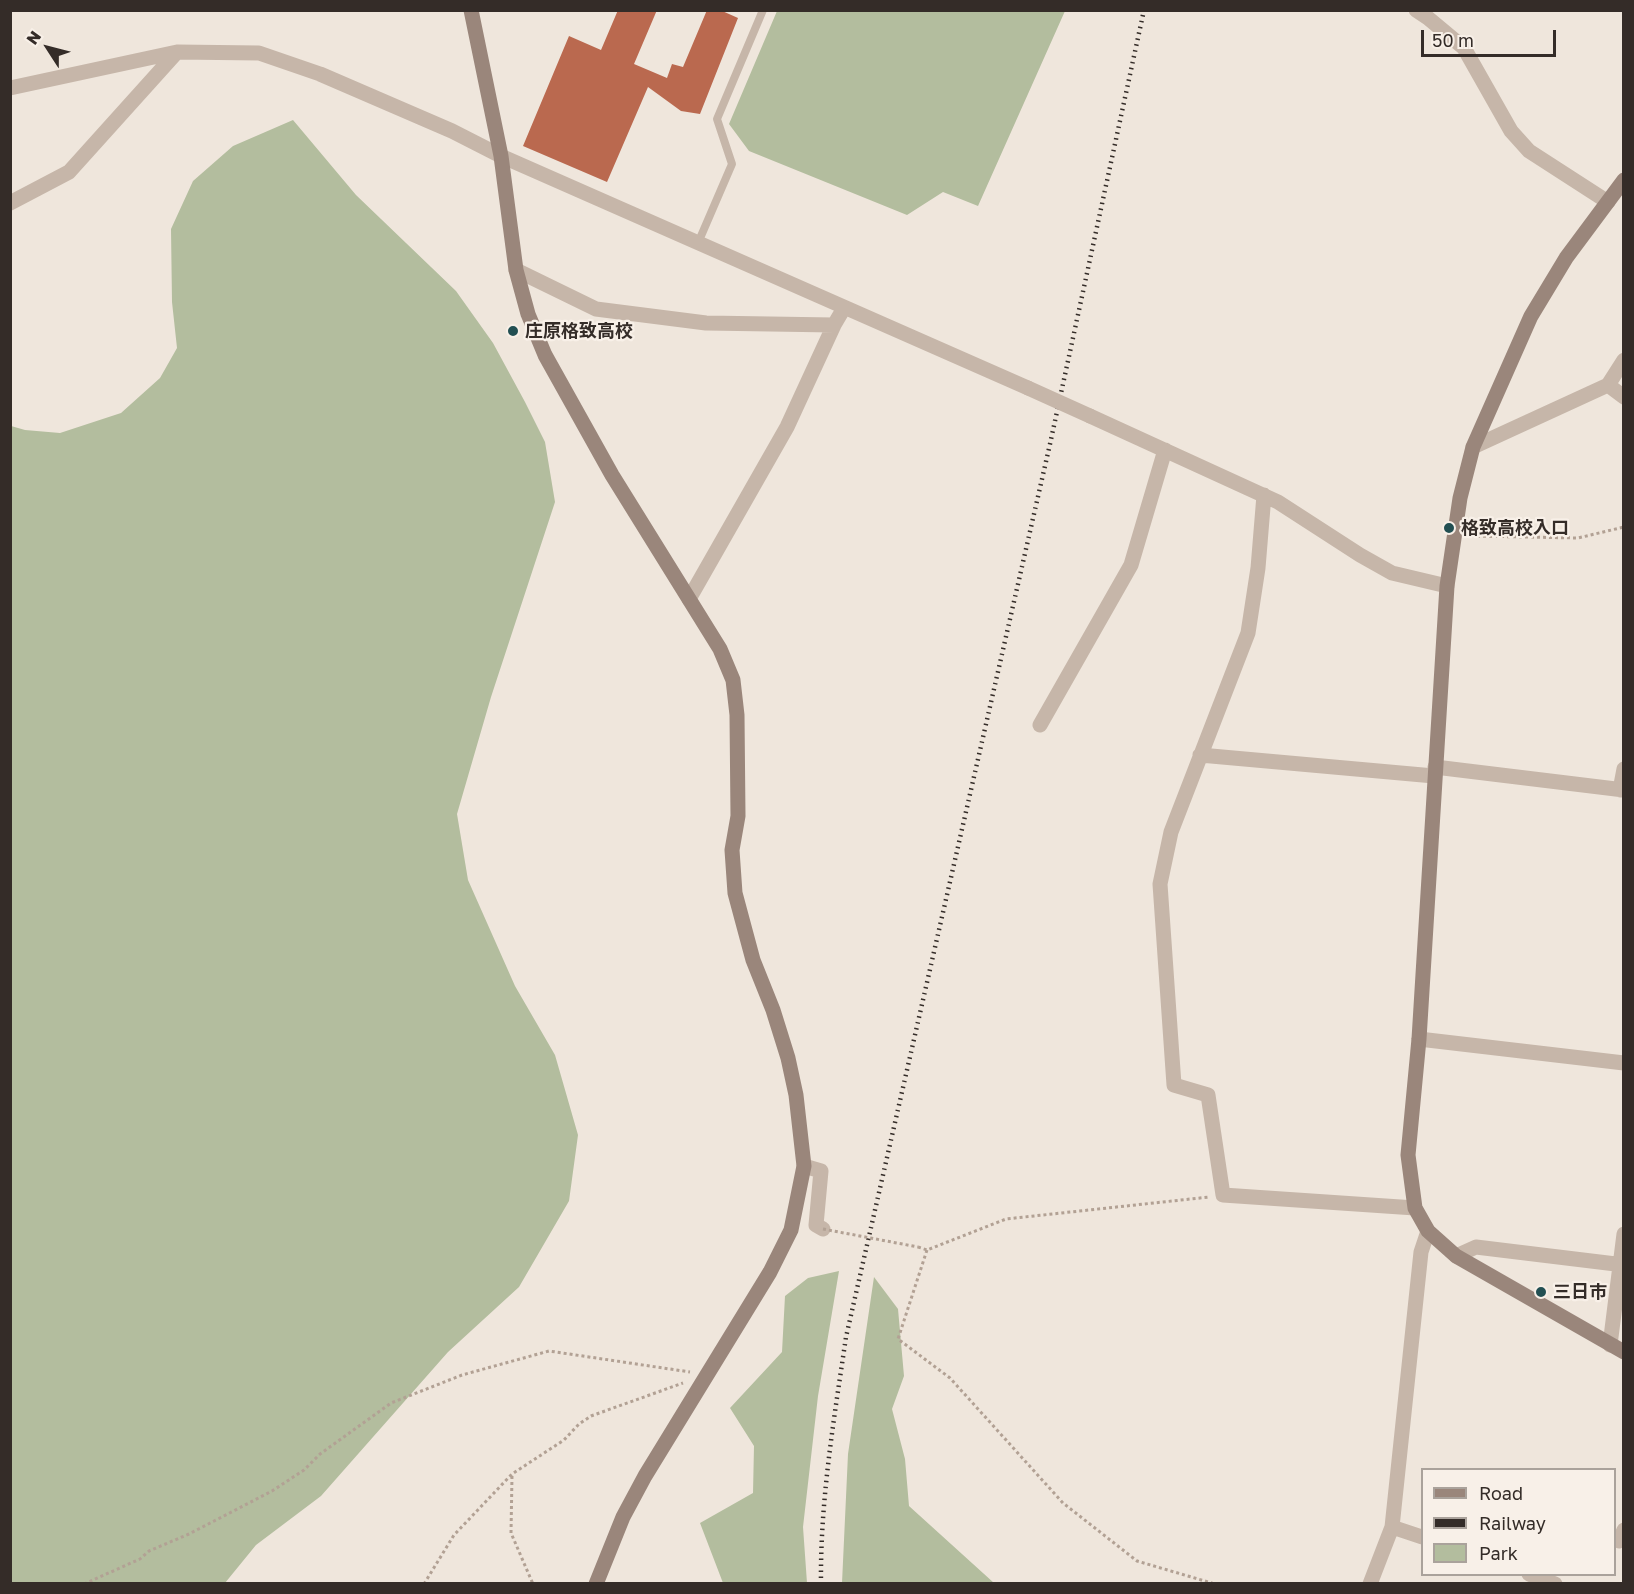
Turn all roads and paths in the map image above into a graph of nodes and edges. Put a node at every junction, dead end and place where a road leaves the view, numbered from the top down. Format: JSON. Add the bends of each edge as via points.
{"nodes":[{"id":1,"x":471,"y":10,"type":"edge"},
{"id":2,"x":763,"y":10,"type":"edge"},
{"id":3,"x":1416,"y":10,"type":"edge"},
{"id":4,"x":177,"y":52,"type":"junction"},
{"id":5,"x":10,"y":88,"type":"edge"},
{"id":6,"x":501,"y":156,"type":"junction"},
{"id":7,"x":1623,"y":180,"type":"edge"},
{"id":8,"x":1608,"y":202,"type":"junction"},
{"id":9,"x":10,"y":203,"type":"edge"},
{"id":10,"x":698,"y":243,"type":"junction"},
{"id":11,"x":516,"y":270,"type":"junction"},
{"id":12,"x":844,"y":308,"type":"junction"},
{"id":13,"x":834,"y":325,"type":"junction"},
{"id":14,"x":1623,"y":360,"type":"edge"},
{"id":15,"x":1608,"y":385,"type":"junction"},
{"id":16,"x":1623,"y":397,"type":"edge"},
{"id":17,"x":1473,"y":447,"type":"junction"},
{"id":18,"x":1165,"y":450,"type":"junction"},
{"id":19,"x":1264,"y":495,"type":"junction"},
{"id":20,"x":1623,"y":527,"type":"edge"},
{"id":21,"x":1454,"y":536,"type":"junction"},
{"id":22,"x":1447,"y":586,"type":"junction"},
{"id":23,"x":689,"y":599,"type":"junction"},
{"id":24,"x":1040,"y":725,"type":"dead end"},
{"id":25,"x":1200,"y":755,"type":"junction"},
{"id":26,"x":1623,"y":769,"type":"edge"},
{"id":27,"x":1435,"y":771,"type":"junction"},
{"id":28,"x":1622,"y":790,"type":"edge"},
{"id":29,"x":1419,"y":1039,"type":"junction"},
{"id":30,"x":1623,"y":1063,"type":"edge"},
{"id":31,"x":804,"y":1166,"type":"junction"},
{"id":32,"x":1223,"y":1195,"type":"junction"},
{"id":33,"x":1415,"y":1208,"type":"junction"},
{"id":34,"x":823,"y":1229,"type":"joint"},
{"id":35,"x":1428,"y":1231,"type":"junction"},
{"id":36,"x":1623,"y":1234,"type":"edge"},
{"id":37,"x":927,"y":1250,"type":"junction"},
{"id":38,"x":1456,"y":1256,"type":"junction"},
{"id":39,"x":1622,"y":1265,"type":"edge"},
{"id":40,"x":1617,"y":1349,"type":"edge"},
{"id":41,"x":707,"y":1375,"type":"junction"},
{"id":42,"x":512,"y":1474,"type":"junction"},
{"id":43,"x":1392,"y":1527,"type":"junction"},
{"id":44,"x":1421,"y":1537,"type":"edge"},
{"id":45,"x":1532,"y":1576,"type":"edge"},
{"id":46,"x":84,"y":1584,"type":"edge"},
{"id":47,"x":424,"y":1584,"type":"edge"},
{"id":48,"x":533,"y":1584,"type":"edge"},
{"id":49,"x":596,"y":1584,"type":"edge"},
{"id":50,"x":1215,"y":1584,"type":"edge"},
{"id":51,"x":1370,"y":1584,"type":"edge"},
{"id":52,"x":1555,"y":1584,"type":"edge"}],
"edges":[{"from":1,"to":6,"type":"street"},
{"from":2,"to":10,"type":"lane","via":[[717,119],[732,164]]},
{"from":3,"to":8,"type":"street","via":[[1464,48],[1511,131],[1529,151]]},
{"from":4,"to":5,"type":"street"},
{"from":4,"to":6,"type":"street","via":[[259,53],[320,74]]},
{"from":4,"to":9,"type":"street","via":[[69,172]]},
{"from":6,"to":10,"type":"street"},
{"from":6,"to":11,"type":"street"},
{"from":7,"to":8,"type":"street"},
{"from":8,"to":17,"type":"street","via":[[1566,258],[1531,316]]},
{"from":10,"to":12,"type":"street"},
{"from":11,"to":13,"type":"street","via":[[596,309],[706,323]]},
{"from":11,"to":23,"type":"street","via":[[545,355],[612,475]]},
{"from":12,"to":13,"type":"street"},
{"from":12,"to":18,"type":"street","bridge":true},
{"from":13,"to":23,"type":"street","via":[[787,427]]},
{"from":14,"to":15,"type":"street"},
{"from":15,"to":16,"type":"street"},
{"from":15,"to":17,"type":"street"},
{"from":17,"to":21,"type":"street"},
{"from":18,"to":19,"type":"street"},
{"from":18,"to":24,"type":"street","via":[[1131,565]]},
{"from":19,"to":22,"type":"street","via":[[1392,573]]},
{"from":19,"to":25,"type":"street","via":[[1248,633]]},
{"from":20,"to":21,"type":"path","via":[[1578,538]]},
{"from":21,"to":22,"type":"street"},
{"from":22,"to":27,"type":"street"},
{"from":23,"to":31,"type":"street","via":[[733,680],[738,726],[738,816],[732,850],[735,893],[753,960],[788,1058]]},
{"from":25,"to":27,"type":"street"},
{"from":25,"to":32,"type":"street","via":[[1171,832],[1160,884],[1174,1085],[1208,1095]]},
{"from":26,"to":28,"type":"street"},
{"from":27,"to":28,"type":"street"},
{"from":27,"to":29,"type":"street"},
{"from":29,"to":30,"type":"street"},
{"from":29,"to":33,"type":"street","via":[[1408,1155]]},
{"from":31,"to":34,"type":"street","via":[[821,1171],[816,1225]]},
{"from":31,"to":41,"type":"street","via":[[790,1230],[770,1272]]},
{"from":32,"to":33,"type":"street"},
{"from":32,"to":37,"type":"path","via":[[1006,1219]]},
{"from":33,"to":35,"type":"street"},
{"from":34,"to":37,"type":"path","bridge":true},
{"from":35,"to":38,"type":"street"},
{"from":35,"to":43,"type":"street","via":[[1420,1252]]},
{"from":36,"to":39,"type":"street"},
{"from":37,"to":50,"type":"path","via":[[898,1339],[950,1378],[1063,1503],[1137,1561]]},
{"from":38,"to":39,"type":"street","via":[[1476,1247]]},
{"from":38,"to":40,"type":"street"},
{"from":39,"to":40,"type":"street"},
{"from":41,"to":42,"type":"path","via":[[591,1416],[564,1440]]},
{"from":41,"to":46,"type":"path","via":[[549,1351],[462,1375],[391,1403],[272,1491]]},
{"from":41,"to":49,"type":"street","via":[[623,1517]]},
{"from":42,"to":47,"type":"path","via":[[454,1535]]},
{"from":42,"to":48,"type":"path","via":[[511,1533]]},
{"from":43,"to":44,"type":"street"},
{"from":43,"to":51,"type":"street"},
{"from":45,"to":52,"type":"street"}]}
